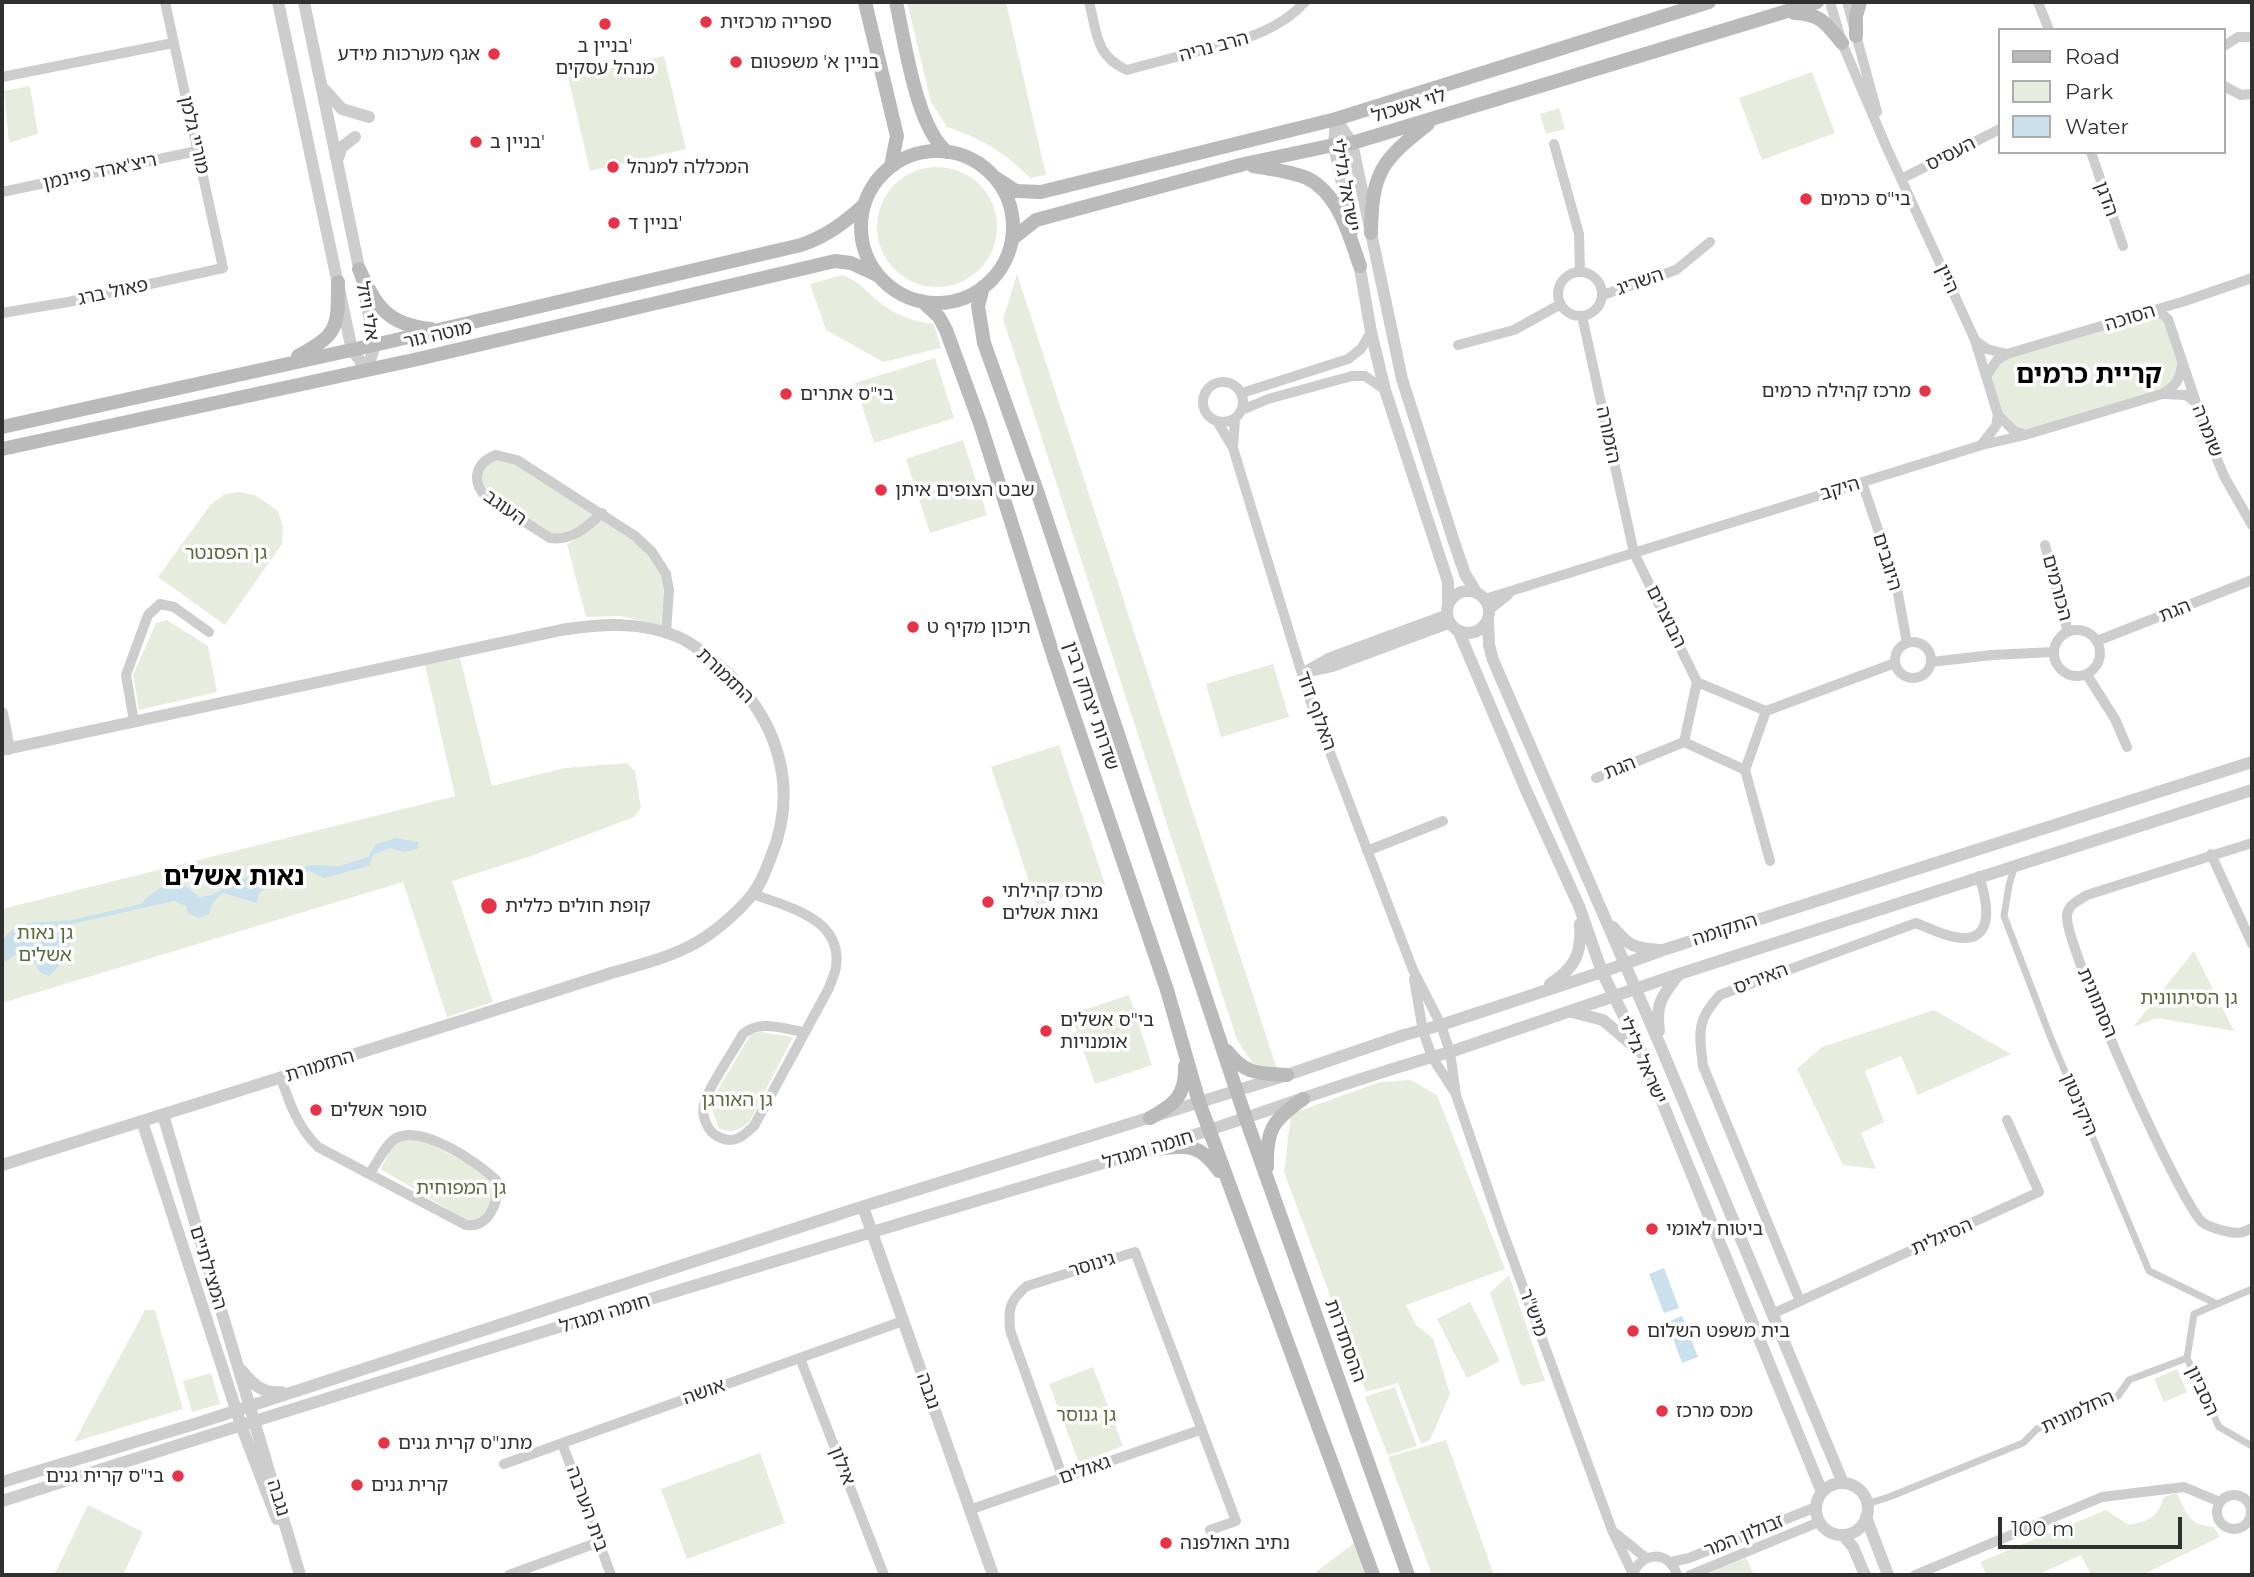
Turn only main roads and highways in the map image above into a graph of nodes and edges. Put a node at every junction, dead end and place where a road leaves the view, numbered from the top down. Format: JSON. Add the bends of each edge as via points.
{"nodes":[{"id":1,"x":865,"y":2,"type":"edge"},
{"id":2,"x":896,"y":2,"type":"edge"},
{"id":3,"x":1709,"y":2,"type":"edge"},
{"id":4,"x":1817,"y":2,"type":"edge"},
{"id":5,"x":1860,"y":2,"type":"edge"},
{"id":6,"x":1782,"y":13,"type":"junction"},
{"id":7,"x":1856,"y":36,"type":"road end"},
{"id":8,"x":1842,"y":43,"type":"road end"},
{"id":9,"x":1434,"y":119,"type":"junction"},
{"id":10,"x":947,"y":152,"type":"junction"},
{"id":11,"x":1244,"y":164,"type":"junction"},
{"id":12,"x":891,"y":166,"type":"junction"},
{"id":13,"x":993,"y":176,"type":"junction"},
{"id":14,"x":864,"y":205,"type":"junction"},
{"id":15,"x":1371,"y":233,"type":"road end"},
{"id":16,"x":1012,"y":239,"type":"junction"},
{"id":17,"x":1360,"y":267,"type":"road end"},
{"id":18,"x":359,"y":269,"type":"road end"},
{"id":19,"x":879,"y":276,"type":"junction"},
{"id":20,"x":338,"y":282,"type":"road end"},
{"id":21,"x":983,"y":287,"type":"junction"},
{"id":22,"x":922,"y":301,"type":"junction"},
{"id":23,"x":442,"y":329,"type":"junction"},
{"id":24,"x":283,"y":365,"type":"junction"},
{"id":25,"x":2,"y":427,"type":"edge"},
{"id":26,"x":2,"y":449,"type":"edge"},
{"id":27,"x":1220,"y":1043,"type":"junction"},
{"id":28,"x":1184,"y":1047,"type":"junction"},
{"id":29,"x":1287,"y":1074,"type":"road end"},
{"id":30,"x":1303,"y":1099,"type":"road end"},
{"id":31,"x":1150,"y":1118,"type":"road end"},
{"id":32,"x":1246,"y":1119,"type":"joint"},
{"id":33,"x":1147,"y":1150,"type":"road end"},
{"id":34,"x":1267,"y":1179,"type":"junction"},
{"id":35,"x":1234,"y":1197,"type":"junction"},
{"id":36,"x":1373,"y":1575,"type":"edge"},
{"id":37,"x":1408,"y":1575,"type":"edge"}],
"edges":[{"from":1,"to":12,"type":"main road","via":[[897,136]]},
{"from":2,"to":10,"type":"main road","via":[[921,110],[931,135]]},
{"from":3,"to":13,"type":"main road","name":"לוי אשכול","via":[[1336,119],[1041,192],[1016,191]]},
{"from":4,"to":6,"type":"main road","name":"לוי אשכול"},
{"from":5,"to":7,"type":"main road"},
{"from":6,"to":8,"type":"main road","via":[[1821,19]]},
{"from":6,"to":9,"type":"main road","name":"לוי אשכול"},
{"from":9,"to":11,"type":"main road","name":"לוי אשכול","via":[[1352,143]]},
{"from":9,"to":15,"type":"main road","via":[[1398,149],[1380,172],[1371,202]]},
{"from":10,"to":12,"type":"main road","via":[[905,157]]},
{"from":10,"to":13,"type":"main road","via":[[976,162]]},
{"from":11,"to":16,"type":"main road","name":"לוי אשכול","via":[[1036,220]]},
{"from":11,"to":17,"type":"main road","via":[[1288,172],[1318,184],[1340,214]]},
{"from":12,"to":14,"type":"main road"},
{"from":13,"to":16,"type":"main road","via":[[1010,205]]},
{"from":14,"to":19,"type":"main road","via":[[861,236]]},
{"from":14,"to":23,"type":"main road","name":"מוטה גור","via":[[837,228],[801,244]]},
{"from":16,"to":21,"type":"main road","via":[[1001,267]]},
{"from":18,"to":23,"type":"main road","via":[[370,293],[393,318],[413,327]]},
{"from":19,"to":22,"type":"main road","via":[[893,289]]},
{"from":19,"to":26,"type":"main road","name":"מוטה גור","via":[[835,261]]},
{"from":20,"to":24,"type":"main road","via":[[338,314],[332,333]]},
{"from":21,"to":22,"type":"main road","via":[[955,301]]},
{"from":21,"to":27,"type":"main road","name":"שדרות יצחק רבין","via":[[978,306],[984,343]]},
{"from":22,"to":28,"type":"main road","name":"שדרות יצחק רבין","via":[[946,330],[980,423]]},
{"from":23,"to":24,"type":"main road","name":"מוטה גור"},
{"from":24,"to":25,"type":"main road","name":"מוטה גור"},
{"from":27,"to":29,"type":"main road","via":[[1241,1067]]},
{"from":27,"to":32,"type":"main road","name":"שדרות יצחק רבין"},
{"from":28,"to":31,"type":"main road","via":[[1182,1090],[1177,1100]]},
{"from":28,"to":35,"type":"main road","name":"שדרות יצחק רבין"},
{"from":30,"to":34,"type":"main road","via":[[1270,1129]]},
{"from":32,"to":34,"type":"main road","name":"ההסתדרות"},
{"from":33,"to":35,"type":"main road","via":[[1199,1149]]},
{"from":34,"to":37,"type":"main road","name":"ההסתדרות"},
{"from":35,"to":36,"type":"main road"}]}
